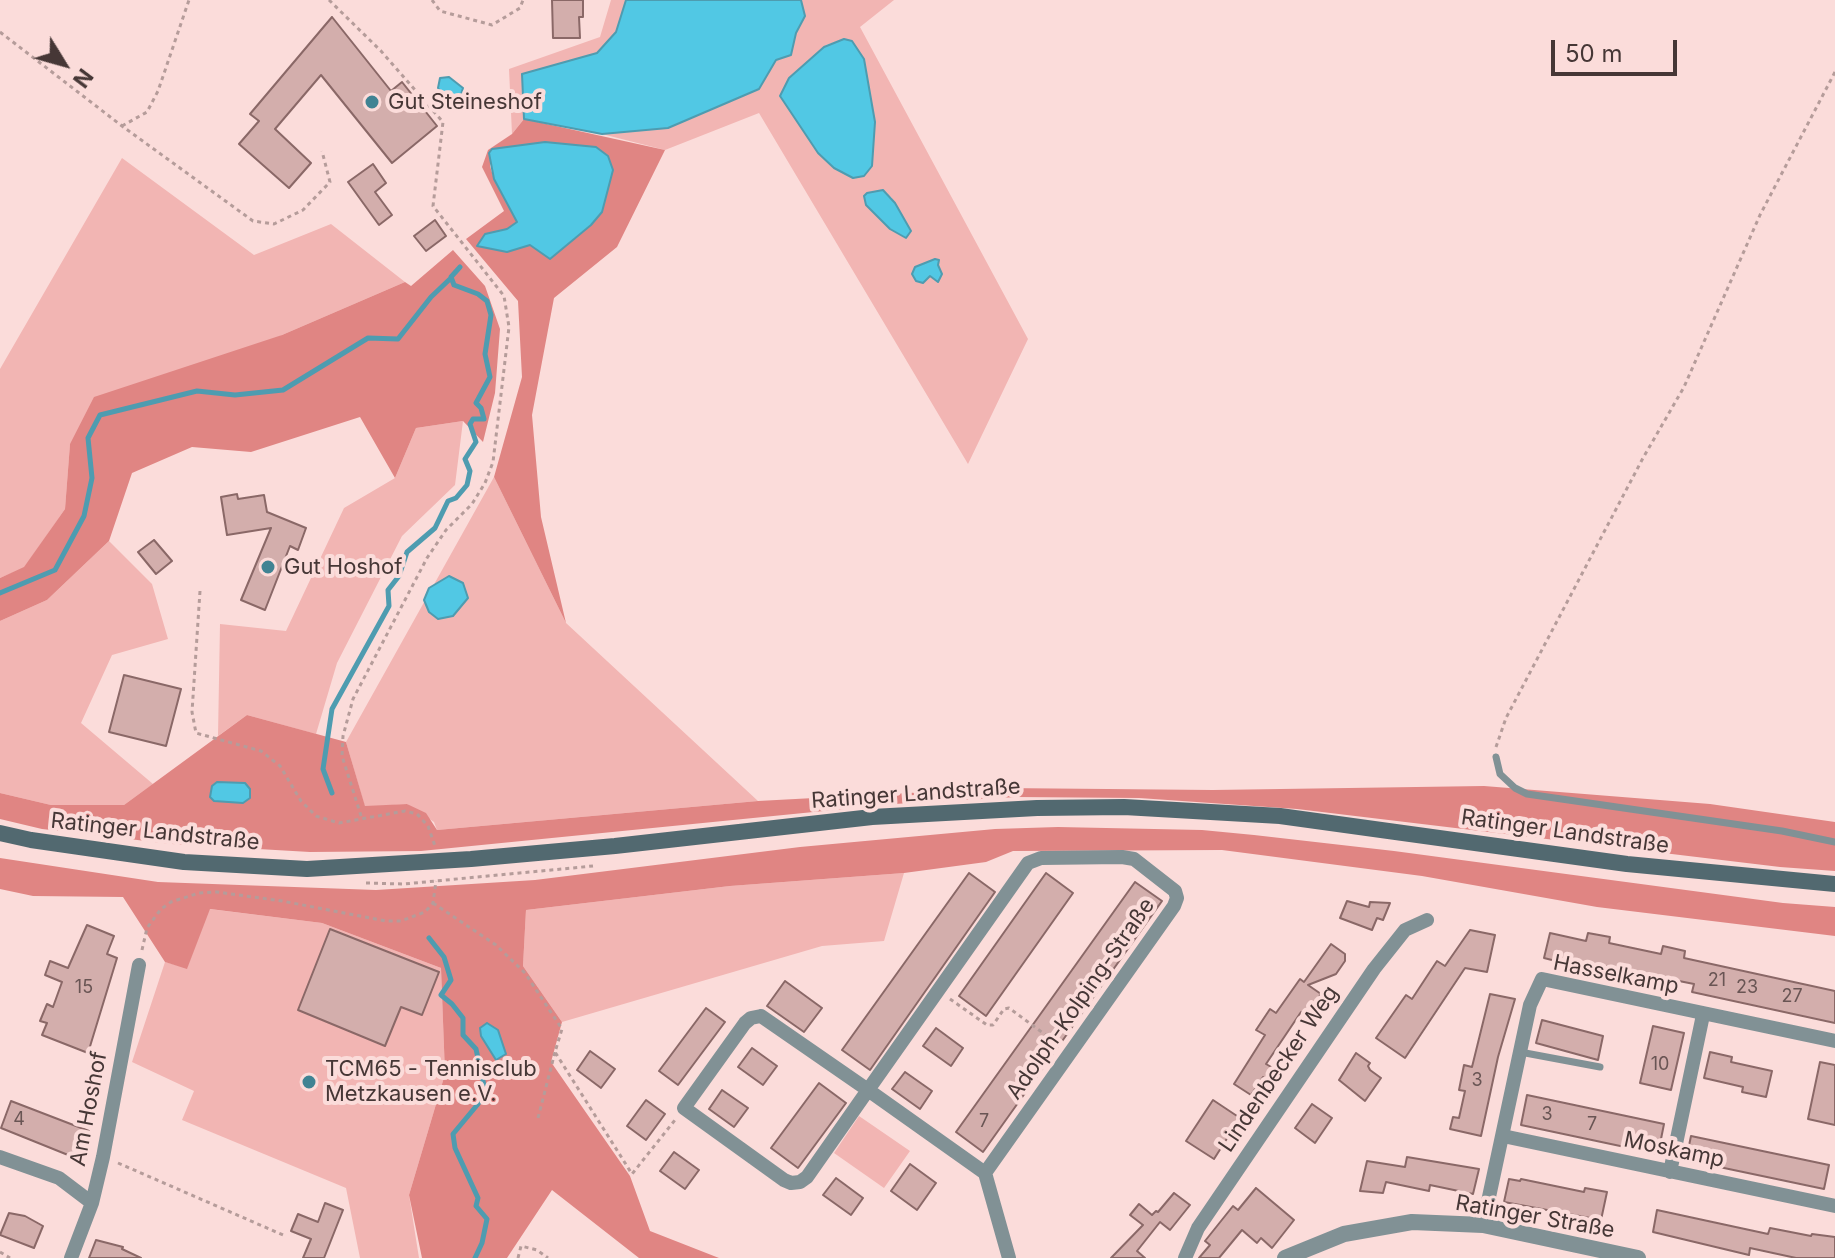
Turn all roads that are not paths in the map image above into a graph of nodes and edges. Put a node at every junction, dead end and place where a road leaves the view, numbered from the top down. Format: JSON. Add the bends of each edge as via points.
{"nodes":[{"id":1,"x":1496,"y":757,"type":"road end"},
{"id":2,"x":0,"y":833,"type":"edge"},
{"id":3,"x":1835,"y":842,"type":"edge"},
{"id":4,"x":1835,"y":884,"type":"edge"},
{"id":5,"x":1427,"y":920,"type":"dead end"},
{"id":6,"x":139,"y":965,"type":"road end"},
{"id":7,"x":1703,"y":1015,"type":"junction"},
{"id":8,"x":1835,"y":1041,"type":"edge"},
{"id":9,"x":1520,"y":1052,"type":"junction"},
{"id":10,"x":1600,"y":1067,"type":"dead end"},
{"id":11,"x":868,"y":1090,"type":"junction"},
{"id":12,"x":1503,"y":1136,"type":"junction"},
{"id":13,"x":0,"y":1157,"type":"edge"},
{"id":14,"x":1670,"y":1172,"type":"junction"},
{"id":15,"x":985,"y":1173,"type":"junction"},
{"id":16,"x":92,"y":1203,"type":"junction"},
{"id":17,"x":1835,"y":1206,"type":"edge"},
{"id":18,"x":1483,"y":1225,"type":"junction"},
{"id":19,"x":71,"y":1258,"type":"edge"},
{"id":20,"x":1009,"y":1258,"type":"edge"},
{"id":21,"x":1185,"y":1258,"type":"edge"},
{"id":22,"x":1285,"y":1258,"type":"edge"},
{"id":23,"x":1638,"y":1258,"type":"edge"}],
"edges":[{"from":1,"to":3,"type":"lane","via":[[1500,774],[1527,794]]},
{"from":2,"to":4,"type":"main road","name":"Ratinger Landstraße","via":[[184,862],[307,869],[471,859],[887,816],[1124,807],[1280,816],[1627,864]]},
{"from":5,"to":21,"type":"street","name":"Lindenbecker Weg","via":[[1405,930],[1374,969],[1198,1228]]},
{"from":6,"to":16,"type":"street","name":"Am Hoshof"},
{"from":7,"to":8,"type":"street","name":"Hasselkamp"},
{"from":7,"to":9,"type":"street","name":"Hasselkamp","via":[[1542,979]]},
{"from":7,"to":14,"type":"street"},
{"from":9,"to":10,"type":"lane"},
{"from":9,"to":12,"type":"street","name":"Hasselkamp"},
{"from":11,"to":11,"type":"street","name":"Adolph-Kolping-Straße","via":[[807,1177],[791,1183],[684,1108],[745,1023],[761,1016]]},
{"from":11,"to":15,"type":"street"},
{"from":11,"to":15,"type":"street","name":"Adolph-Kolping-Straße","via":[[1028,863],[1134,859],[1170,885],[1177,898]]},
{"from":12,"to":14,"type":"street","name":"Moskamp"},
{"from":12,"to":18,"type":"street","name":"Hasselkamp"},
{"from":13,"to":16,"type":"street","via":[[59,1178]]},
{"from":14,"to":17,"type":"street","name":"Moskamp"},
{"from":15,"to":20,"type":"street"},
{"from":16,"to":19,"type":"street","name":"Am Hoshof"},
{"from":18,"to":22,"type":"street","name":"Ratinger Straße","via":[[1380,1226]]},
{"from":18,"to":23,"type":"street","name":"Ratinger Straße"}]}
